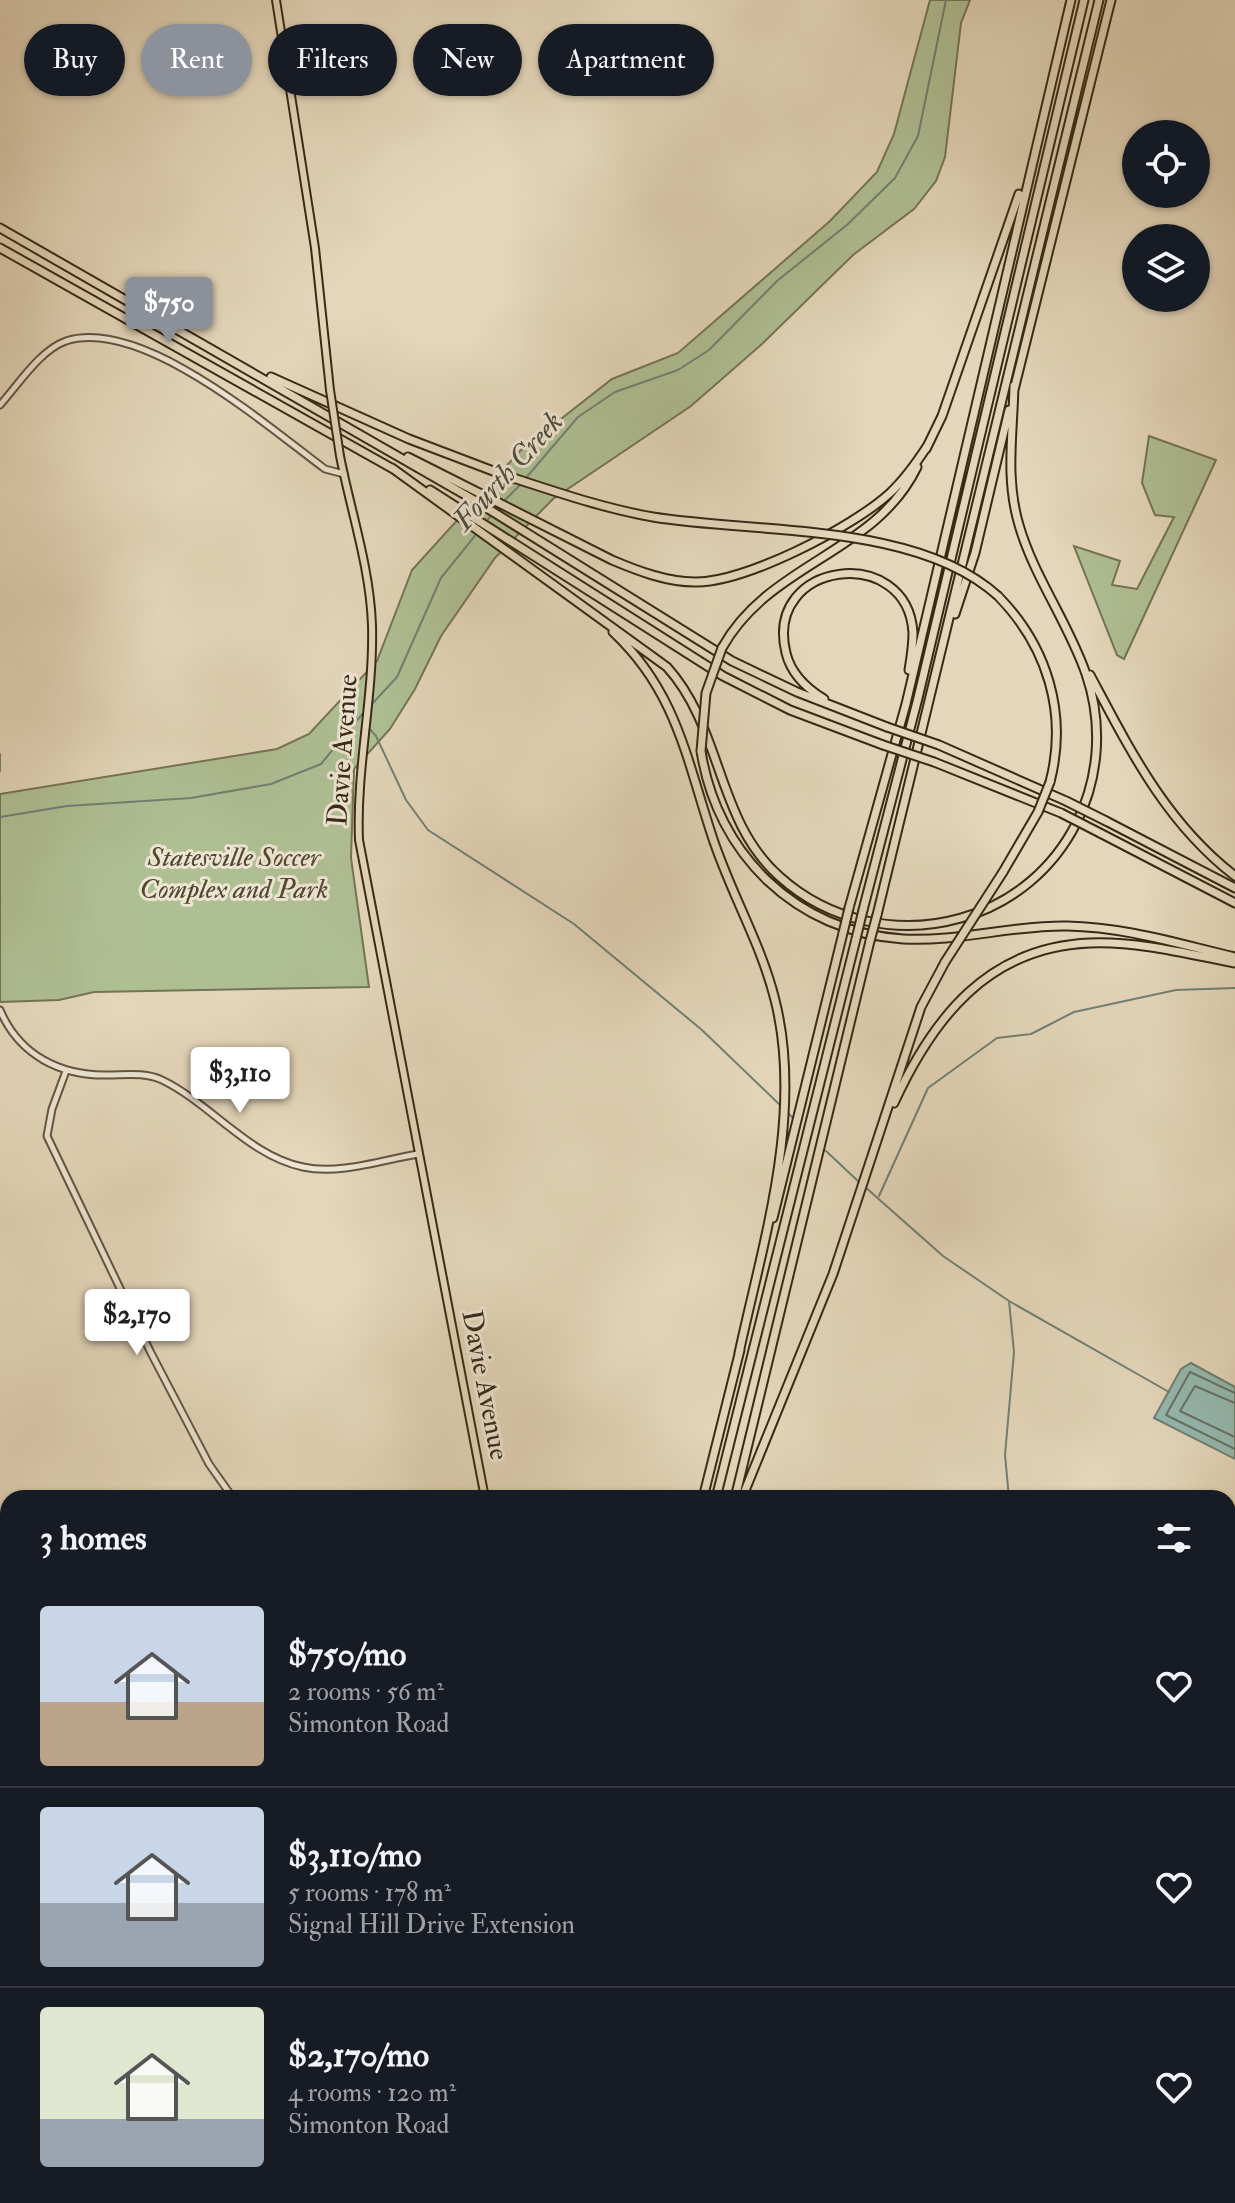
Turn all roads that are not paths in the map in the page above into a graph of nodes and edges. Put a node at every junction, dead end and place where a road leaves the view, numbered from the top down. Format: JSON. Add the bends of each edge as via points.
{"nodes":[{"id":1,"x":276,"y":0,"type":"edge"},
{"id":2,"x":1070,"y":0,"type":"edge"},
{"id":3,"x":1084,"y":0,"type":"edge"},
{"id":4,"x":1099,"y":0,"type":"edge"},
{"id":5,"x":1113,"y":0,"type":"edge"},
{"id":6,"x":1030,"y":162,"type":"junction"},
{"id":7,"x":0,"y":228,"type":"edge"},
{"id":8,"x":0,"y":248,"type":"edge"},
{"id":9,"x":237,"y":362,"type":"junction"},
{"id":10,"x":1014,"y":386,"type":"junction"},
{"id":11,"x":0,"y":405,"type":"edge"},
{"id":12,"x":346,"y":426,"type":"junction"},
{"id":13,"x":928,"y":445,"type":"junction"},
{"id":14,"x":344,"y":474,"type":"junction"},
{"id":15,"x":462,"y":512,"type":"junction"},
{"id":16,"x":580,"y":605,"type":"junction"},
{"id":17,"x":1063,"y":623,"type":"junction"},
{"id":18,"x":939,"y":663,"type":"junction"},
{"id":19,"x":906,"y":704,"type":"junction"},
{"id":20,"x":841,"y":709,"type":"junction"},
{"id":21,"x":1235,"y":876,"type":"edge"},
{"id":22,"x":1235,"y":888,"type":"edge"},
{"id":23,"x":1235,"y":903,"type":"edge"},
{"id":24,"x":1235,"y":960,"type":"edge"},
{"id":25,"x":0,"y":1010,"type":"edge"},
{"id":26,"x":66,"y":1071,"type":"junction"},
{"id":27,"x":880,"y":1134,"type":"junction"},
{"id":28,"x":418,"y":1154,"type":"junction"},
{"id":29,"x":739,"y":1353,"type":"junction"},
{"id":30,"x":227,"y":1490,"type":"edge"},
{"id":31,"x":483,"y":1490,"type":"edge"},
{"id":32,"x":705,"y":1490,"type":"edge"},
{"id":33,"x":718,"y":1490,"type":"edge"},
{"id":34,"x":737,"y":1490,"type":"edge"},
{"id":35,"x":745,"y":1490,"type":"edge"}],
"edges":[{"from":1,"to":14,"type":"main road","name":"Davie Avenue","bridge":true},
{"from":2,"to":6,"type":"highway"},
{"from":3,"to":33,"type":"highway","bridge":true,"via":[[922,684]]},
{"from":4,"to":18,"type":"highway"},
{"from":5,"to":10,"type":"highway"},
{"from":6,"to":13,"type":"highway"},
{"from":6,"to":19,"type":"highway"},
{"from":7,"to":9,"type":"highway"},
{"from":8,"to":15,"type":"highway"},
{"from":9,"to":12,"type":"highway"},
{"from":9,"to":27,"type":"highway","bridge":true,"via":[[409,439],[604,507],[906,547],[958,566],[998,596],[1022,623],[1049,680],[1057,725],[1050,782],[1038,812],[921,1007]]},
{"from":10,"to":17,"type":"highway","via":[[1009,460],[1016,512]]},
{"from":10,"to":18,"type":"highway","via":[[975,553]]},
{"from":11,"to":14,"type":"street","via":[[57,346],[80,339],[123,341],[216,390],[325,469]]},
{"from":12,"to":13,"type":"highway","via":[[638,571],[694,583],[748,574],[862,514],[889,494]]},
{"from":12,"to":20,"type":"highway","via":[[732,661]]},
{"from":13,"to":24,"type":"highway","bridge":true,"via":[[912,478],[868,526],[772,588],[745,614],[722,648],[706,693],[701,751],[712,802],[740,852],[793,901],[838,925],[903,939],[1063,926],[1101,928]]},
{"from":14,"to":28,"type":"main road","name":"Davie Avenue","via":[[372,624],[359,840]]},
{"from":15,"to":16,"type":"highway"},
{"from":15,"to":23,"type":"highway","bridge":true,"via":[[503,533],[723,676],[790,710],[1061,813]]},
{"from":16,"to":17,"type":"highway","via":[[654,656],[681,684],[706,726],[736,818],[772,870],[830,910],[903,926],[951,921],[1005,898],[1050,862],[1080,819],[1095,767],[1097,724],[1086,673]]},
{"from":16,"to":29,"type":"highway","via":[[642,661],[674,718],[779,1018],[782,1128],[771,1207]]},
{"from":17,"to":21,"type":"highway","via":[[1156,794]]},
{"from":18,"to":34,"type":"highway","bridge":true},
{"from":19,"to":20,"type":"highway","via":[[913,632],[908,611],[885,583],[848,572],[815,580],[796,596],[782,639],[799,679]]},
{"from":19,"to":29,"type":"highway","bridge":true,"via":[[849,908]]},
{"from":20,"to":22,"type":"highway","bridge":true,"via":[[1066,801]]},
{"from":24,"to":27,"type":"highway","via":[[1092,943],[1042,951],[1008,964],[979,983],[939,1022],[920,1048]]},
{"from":25,"to":26,"type":"street","via":[[27,1050]]},
{"from":26,"to":28,"type":"street","via":[[163,1080],[271,1153],[303,1168],[339,1168]]},
{"from":26,"to":30,"type":"street","via":[[47,1136],[172,1393]]},
{"from":27,"to":35,"type":"highway","via":[[814,1324]]},
{"from":28,"to":31,"type":"main road","name":"Davie Avenue"},
{"from":29,"to":32,"type":"highway"}]}
